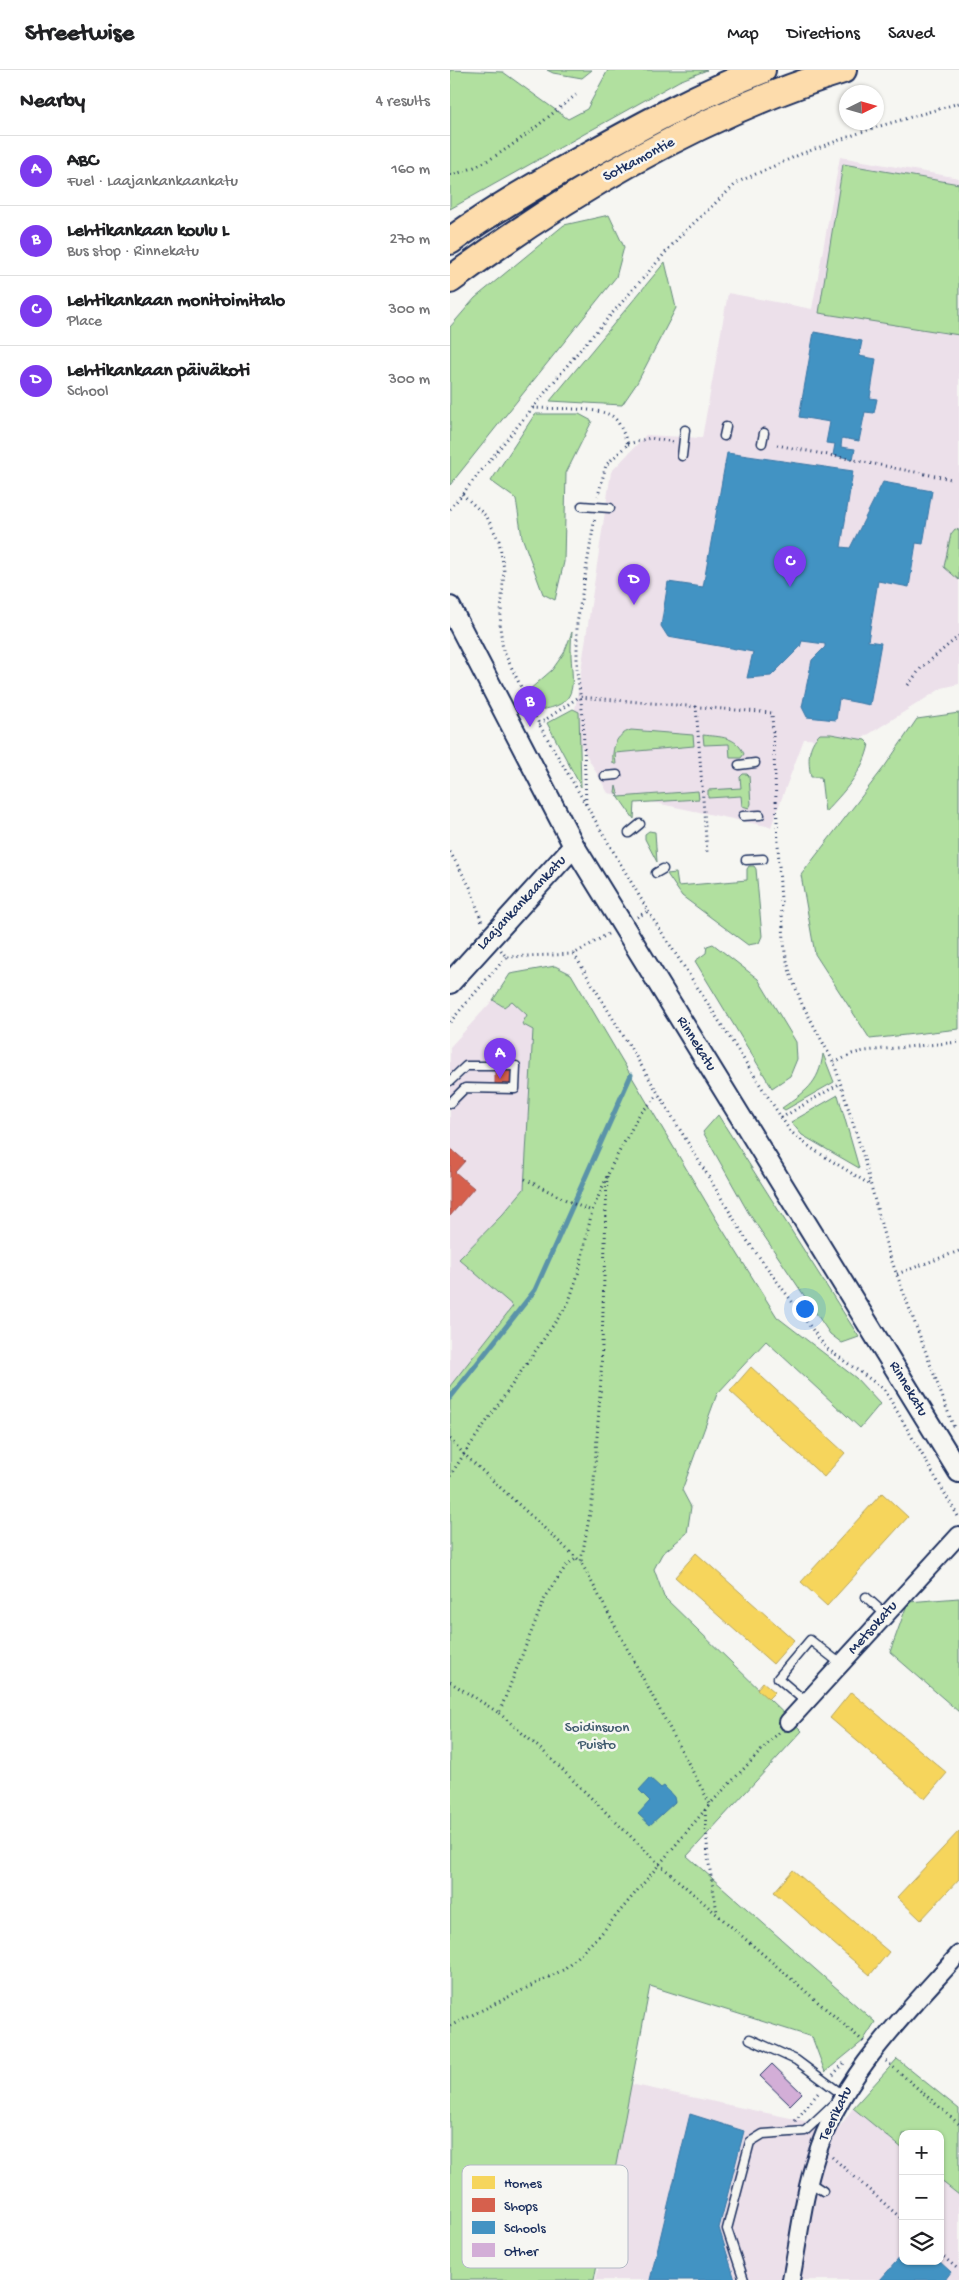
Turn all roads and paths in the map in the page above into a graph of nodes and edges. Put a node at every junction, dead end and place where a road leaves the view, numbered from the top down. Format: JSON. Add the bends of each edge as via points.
{"nodes":[{"id":1,"x":762,"y":70,"type":"edge"},
{"id":2,"x":843,"y":70,"type":"edge"},
{"id":3,"x":576,"y":95,"type":"dead end"},
{"id":4,"x":959,"y":103,"type":"edge"},
{"id":5,"x":450,"y":175,"type":"edge"},
{"id":6,"x":450,"y":241,"type":"edge"},
{"id":7,"x":450,"y":280,"type":"edge"},
{"id":8,"x":532,"y":408,"type":"junction"},
{"id":9,"x":726,"y":427,"type":"dead end"},
{"id":10,"x":685,"y":430,"type":"dead end"},
{"id":11,"x":764,"y":433,"type":"dead end"},
{"id":12,"x":724,"y":436,"type":"dead end"},
{"id":13,"x":683,"y":443,"type":"junction"},
{"id":14,"x":762,"y":443,"type":"dead end"},
{"id":15,"x":628,"y":444,"type":"junction"},
{"id":16,"x":776,"y":445,"type":"dead end"},
{"id":17,"x":682,"y":456,"type":"dead end"},
{"id":18,"x":951,"y":479,"type":"dead end"},
{"id":19,"x":462,"y":494,"type":"junction"},
{"id":20,"x":582,"y":506,"type":"dead end"},
{"id":21,"x":596,"y":507,"type":"junction"},
{"id":22,"x":610,"y":508,"type":"dead end"},
{"id":23,"x":450,"y":509,"type":"edge"},
{"id":24,"x":450,"y":607,"type":"edge"},
{"id":25,"x":959,"y":636,"type":"edge"},
{"id":26,"x":908,"y":685,"type":"dead end"},
{"id":27,"x":579,"y":697,"type":"junction"},
{"id":28,"x":624,"y":699,"type":"dead end"},
{"id":29,"x":696,"y":706,"type":"dead end"},
{"id":30,"x":539,"y":724,"type":"junction"},
{"id":31,"x":755,"y":763,"type":"dead end"},
{"id":32,"x":739,"y":765,"type":"dead end"},
{"id":33,"x":617,"y":775,"type":"dead end"},
{"id":34,"x":605,"y":776,"type":"dead end"},
{"id":35,"x":586,"y":805,"type":"junction"},
{"id":36,"x":760,"y":815,"type":"dead end"},
{"id":37,"x":743,"y":816,"type":"dead end"},
{"id":38,"x":640,"y":824,"type":"dead end"},
{"id":39,"x":629,"y":833,"type":"dead end"},
{"id":40,"x":574,"y":846,"type":"junction"},
{"id":41,"x":707,"y":852,"type":"dead end"},
{"id":42,"x":763,"y":859,"type":"dead end"},
{"id":43,"x":746,"y":860,"type":"dead end"},
{"id":44,"x":780,"y":886,"type":"dead end"},
{"id":45,"x":648,"y":911,"type":"junction"},
{"id":46,"x":635,"y":918,"type":"dead end"},
{"id":47,"x":574,"y":954,"type":"dead end"},
{"id":48,"x":506,"y":957,"type":"dead end"},
{"id":49,"x":455,"y":974,"type":"edge"},
{"id":50,"x":450,"y":1022,"type":"edge"},
{"id":51,"x":959,"y":1042,"type":"edge"},
{"id":52,"x":834,"y":1063,"type":"junction"},
{"id":53,"x":450,"y":1081,"type":"edge"},
{"id":54,"x":841,"y":1083,"type":"junction"},
{"id":55,"x":660,"y":1094,"type":"junction"},
{"id":56,"x":450,"y":1103,"type":"edge"},
{"id":57,"x":781,"y":1118,"type":"junction"},
{"id":58,"x":607,"y":1176,"type":"junction"},
{"id":59,"x":525,"y":1179,"type":"dead end"},
{"id":60,"x":870,"y":1184,"type":"junction"},
{"id":61,"x":592,"y":1211,"type":"junction"},
{"id":62,"x":959,"y":1251,"type":"edge"},
{"id":63,"x":897,"y":1274,"type":"junction"},
{"id":64,"x":956,"y":1432,"type":"dead end"},
{"id":65,"x":450,"y":1439,"type":"edge"},
{"id":66,"x":464,"y":1454,"type":"junction"},
{"id":67,"x":959,"y":1472,"type":"edge"},
{"id":68,"x":450,"y":1476,"type":"edge"},
{"id":69,"x":959,"y":1518,"type":"edge"},
{"id":70,"x":959,"y":1535,"type":"edge"},
{"id":71,"x":577,"y":1558,"type":"junction"},
{"id":72,"x":581,"y":1562,"type":"junction"},
{"id":73,"x":866,"y":1598,"type":"dead end"},
{"id":74,"x":885,"y":1614,"type":"junction"},
{"id":75,"x":840,"y":1664,"type":"junction"},
{"id":76,"x":450,"y":1682,"type":"edge"},
{"id":77,"x":806,"y":1702,"type":"junction"},
{"id":78,"x":499,"y":1713,"type":"junction"},
{"id":79,"x":788,"y":1722,"type":"joint"},
{"id":80,"x":710,"y":1804,"type":"junction"},
{"id":81,"x":705,"y":1810,"type":"junction"},
{"id":82,"x":659,"y":1864,"type":"junction"},
{"id":83,"x":717,"y":1912,"type":"junction"},
{"id":84,"x":959,"y":1954,"type":"edge"},
{"id":85,"x":450,"y":2026,"type":"edge"},
{"id":86,"x":750,"y":2039,"type":"dead end"},
{"id":87,"x":874,"y":2050,"type":"junction"},
{"id":88,"x":843,"y":2095,"type":"junction"},
{"id":89,"x":959,"y":2124,"type":"edge"},
{"id":90,"x":820,"y":2146,"type":"junction"},
{"id":91,"x":809,"y":2182,"type":"junction"},
{"id":92,"x":823,"y":2191,"type":"dead end"},
{"id":93,"x":899,"y":2216,"type":"edge"},
{"id":94,"x":944,"y":2257,"type":"edge"},
{"id":95,"x":959,"y":2270,"type":"edge"},
{"id":96,"x":744,"y":2280,"type":"edge"},
{"id":97,"x":791,"y":2280,"type":"edge"}],
"edges":[{"from":1,"to":6,"type":"highway","name":"Sotkamontie","via":[[633,130],[522,194]]},
{"from":2,"to":7,"type":"highway","name":"Sotkamontie","via":[[752,103],[653,152],[544,215]]},
{"from":3,"to":5,"type":"path","via":[[494,157],[464,172]]},
{"from":4,"to":8,"type":"path","via":[[870,129],[738,182],[682,235]]},
{"from":8,"to":15,"type":"path","via":[[599,412],[612,416]]},
{"from":8,"to":19,"type":"path"},
{"from":9,"to":12,"type":"lane"},
{"from":10,"to":13,"type":"lane"},
{"from":11,"to":14,"type":"lane"},
{"from":13,"to":15,"type":"path","via":[[650,438]]},
{"from":13,"to":17,"type":"lane"},
{"from":15,"to":21,"type":"path","via":[[606,465]]},
{"from":16,"to":18,"type":"path"},
{"from":19,"to":23,"type":"path"},
{"from":19,"to":30,"type":"path","via":[[488,517],[499,541],[504,569],[500,627],[503,650]]},
{"from":20,"to":21,"type":"lane"},
{"from":21,"to":22,"type":"lane"},
{"from":21,"to":27,"type":"path","via":[[577,624]]},
{"from":24,"to":40,"type":"street","name":"Rinnekatu"},
{"from":25,"to":26,"type":"path","via":[[942,648]]},
{"from":27,"to":28,"type":"path"},
{"from":27,"to":30,"type":"path"},
{"from":27,"to":35,"type":"path","via":[[583,717]]},
{"from":29,"to":41,"type":"path"},
{"from":30,"to":35,"type":"path"},
{"from":31,"to":32,"type":"lane"},
{"from":33,"to":34,"type":"lane"},
{"from":35,"to":45,"type":"path"},
{"from":36,"to":37,"type":"lane"},
{"from":38,"to":39,"type":"lane"},
{"from":40,"to":49,"type":"street","name":"Laajankankaankatu"},
{"from":40,"to":67,"type":"street","name":"Rinnekatu"},
{"from":42,"to":43,"type":"lane"},
{"from":44,"to":52,"type":"path","via":[[785,953],[790,973],[802,1004]]},
{"from":45,"to":46,"type":"path"},
{"from":45,"to":57,"type":"path"},
{"from":47,"to":55,"type":"path"},
{"from":48,"to":50,"type":"path"},
{"from":51,"to":52,"type":"path","via":[[864,1051]]},
{"from":52,"to":54,"type":"path"},
{"from":53,"to":56,"type":"lane","via":[[466,1066],[516,1066],[514,1089],[465,1088]]},
{"from":54,"to":57,"type":"path"},
{"from":54,"to":60,"type":"path"},
{"from":55,"to":58,"type":"path","via":[[639,1115]]},
{"from":55,"to":69,"type":"path","via":[[773,1277],[826,1348],[884,1389]]},
{"from":57,"to":60,"type":"path","via":[[790,1131],[811,1148]]},
{"from":58,"to":61,"type":"path"},
{"from":58,"to":72,"type":"path","via":[[601,1378],[593,1496]]},
{"from":59,"to":61,"type":"path"},
{"from":60,"to":63,"type":"path"},
{"from":61,"to":66,"type":"path","via":[[568,1304]]},
{"from":62,"to":63,"type":"path"},
{"from":63,"to":64,"type":"path"},
{"from":65,"to":66,"type":"path"},
{"from":66,"to":68,"type":"path"},
{"from":66,"to":71,"type":"path"},
{"from":70,"to":74,"type":"street","name":"Metsokatu"},
{"from":71,"to":72,"type":"path"},
{"from":71,"to":78,"type":"path","via":[[566,1566],[546,1596]]},
{"from":72,"to":80,"type":"path"},
{"from":73,"to":74,"type":"lane"},
{"from":74,"to":75,"type":"street","name":"Metsokatu"},
{"from":75,"to":77,"type":"street","name":"Metsokatu"},
{"from":75,"to":77,"type":"lane","via":[[810,1640],[778,1678]]},
{"from":76,"to":78,"type":"path"},
{"from":77,"to":79,"type":"street","name":"Metsokatu"},
{"from":78,"to":82,"type":"path","via":[[544,1752]]},
{"from":79,"to":80,"type":"path"},
{"from":80,"to":81,"type":"path"},
{"from":81,"to":82,"type":"path"},
{"from":81,"to":83,"type":"path","via":[[708,1858]]},
{"from":82,"to":83,"type":"path"},
{"from":82,"to":85,"type":"path","via":[[600,1935],[564,1970]]},
{"from":83,"to":87,"type":"path"},
{"from":84,"to":87,"type":"street","name":"Teerikatu"},
{"from":86,"to":88,"type":"lane","via":[[796,2060]]},
{"from":87,"to":88,"type":"street","name":"Teerikatu"},
{"from":87,"to":89,"type":"path"},
{"from":88,"to":90,"type":"street","name":"Teerikatu"},
{"from":88,"to":96,"type":"lane","via":[[805,2131],[763,2134],[750,2142],[727,2229]]},
{"from":90,"to":91,"type":"street","name":"Teerikatu"},
{"from":90,"to":93,"type":"path"},
{"from":91,"to":92,"type":"lane"},
{"from":91,"to":97,"type":"street","name":"Teerikatu"},
{"from":94,"to":95,"type":"path"}]}
